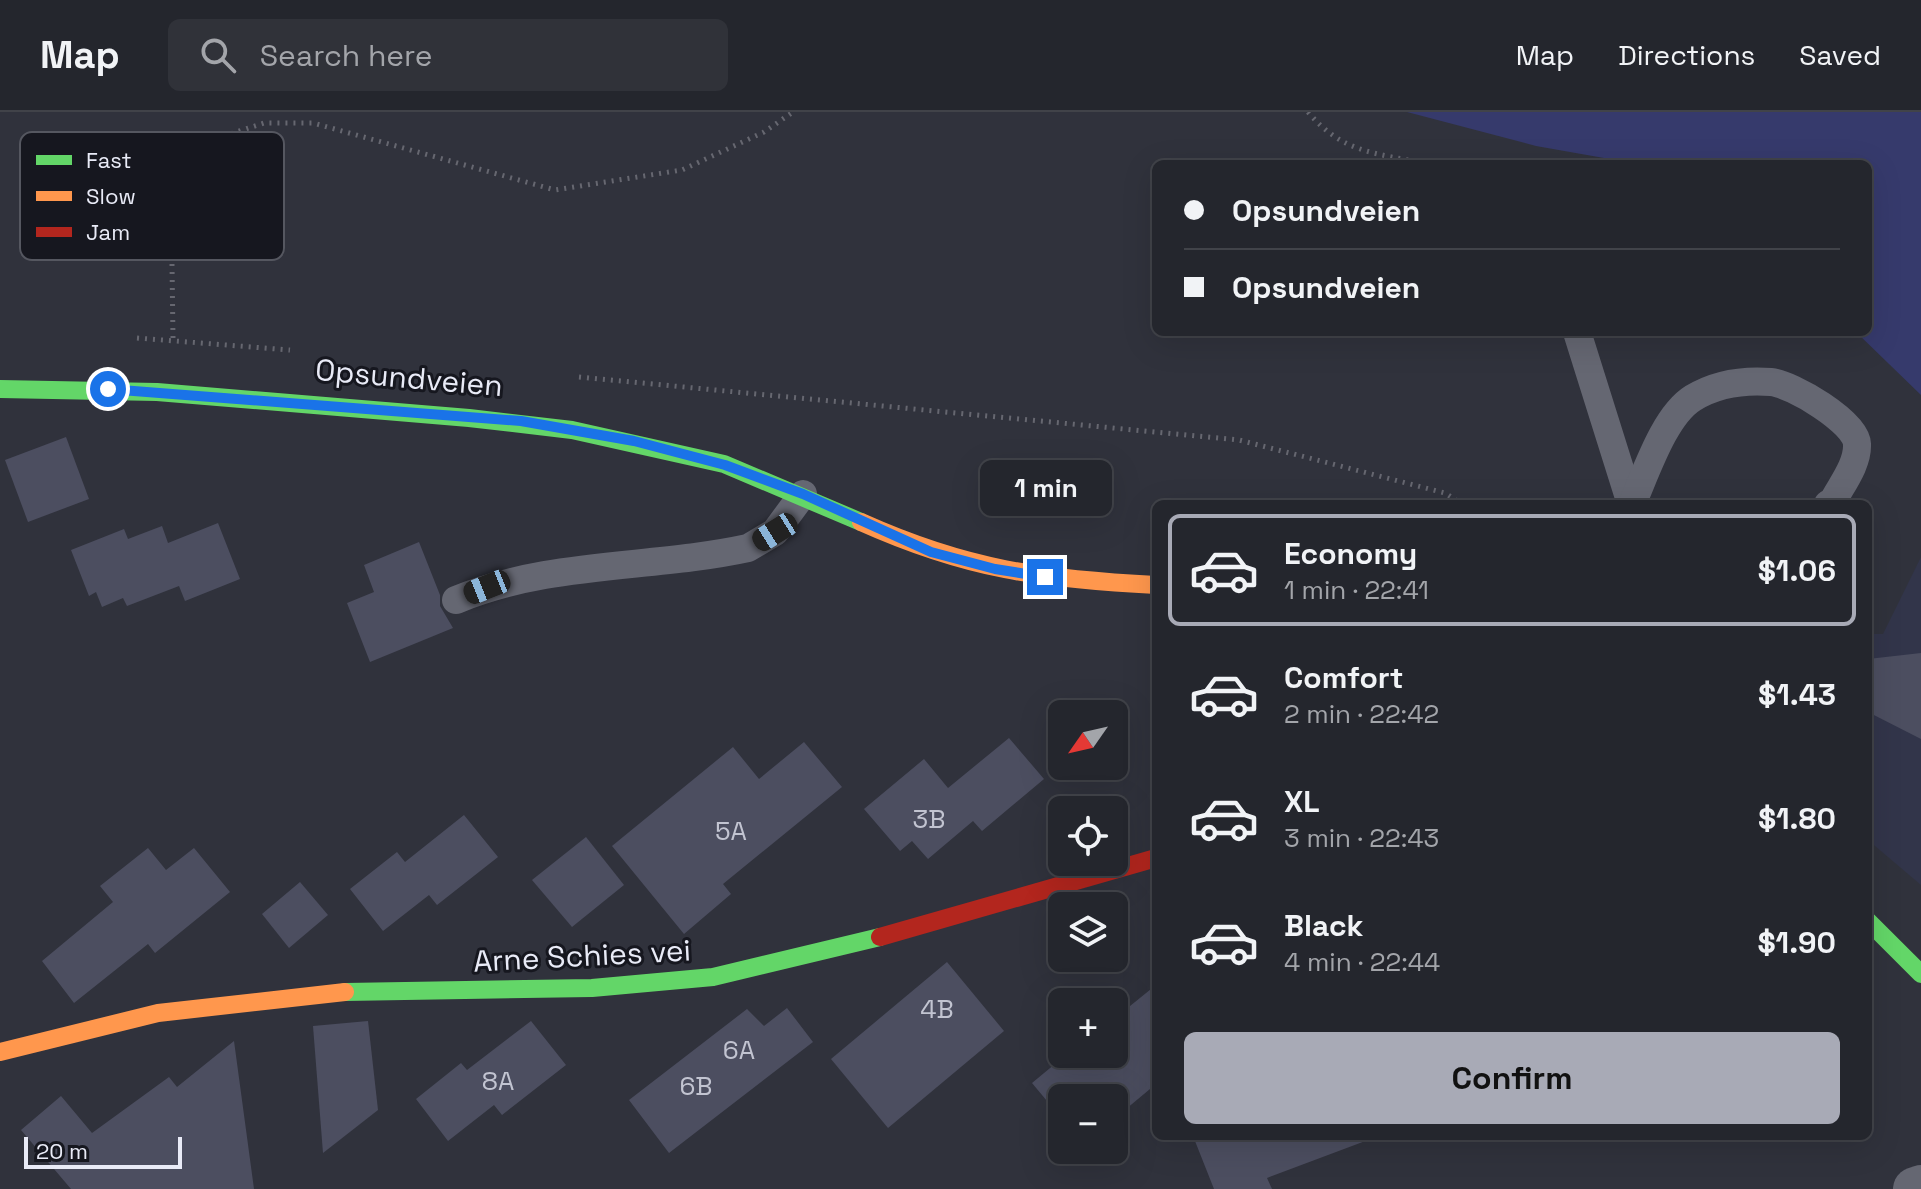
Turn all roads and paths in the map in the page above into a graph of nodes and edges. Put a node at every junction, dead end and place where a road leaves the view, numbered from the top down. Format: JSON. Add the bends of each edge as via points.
{"nodes":[{"id":1,"x":793,"y":112,"type":"edge"},
{"id":2,"x":1308,"y":112,"type":"edge"},
{"id":3,"x":236,"y":132,"type":"edge"},
{"id":4,"x":1410,"y":160,"type":"edge"},
{"id":5,"x":172,"y":260,"type":"edge"},
{"id":6,"x":1578,"y":336,"type":"edge"},
{"id":7,"x":125,"y":338,"type":"dead end"},
{"id":8,"x":173,"y":338,"type":"junction"},
{"id":9,"x":297,"y":350,"type":"dead end"},
{"id":10,"x":577,"y":377,"type":"dead end"},
{"id":11,"x":0,"y":389,"type":"edge"},
{"id":12,"x":803,"y":494,"type":"junction"},
{"id":13,"x":1456,"y":500,"type":"edge"},
{"id":14,"x":1631,"y":500,"type":"edge"},
{"id":15,"x":1634,"y":500,"type":"edge"},
{"id":16,"x":1834,"y":500,"type":"edge"},
{"id":17,"x":1152,"y":585,"type":"edge"},
{"id":18,"x":456,"y":600,"type":"dead end"},
{"id":19,"x":1152,"y":859,"type":"edge"},
{"id":20,"x":1872,"y":925,"type":"edge"},
{"id":21,"x":1921,"y":974,"type":"edge"},
{"id":22,"x":0,"y":1052,"type":"edge"},
{"id":23,"x":1921,"y":1187,"type":"edge"},
{"id":24,"x":1915,"y":1189,"type":"edge"}],
"edges":[{"from":1,"to":3,"type":"path","via":[[764,132],[682,170],[555,190],[313,123],[264,123]]},
{"from":2,"to":4,"type":"path","via":[[1345,146]]},
{"from":5,"to":8,"type":"path"},
{"from":6,"to":14,"type":"lane"},
{"from":7,"to":8,"type":"path"},
{"from":8,"to":9,"type":"path"},
{"from":10,"to":13,"type":"path","via":[[1239,440]]},
{"from":11,"to":12,"type":"street","name":"Opsundveien","via":[[76,386],[521,421],[634,441],[725,465]]},
{"from":12,"to":17,"type":"street","name":"Opsundveien","via":[[931,552],[995,569],[1071,581]]},
{"from":12,"to":18,"type":"lane","via":[[775,532],[748,548],[538,575]]},
{"from":15,"to":16,"type":"lane","via":[[1666,430],[1691,399],[1729,383],[1774,382],[1839,416],[1857,440],[1856,456]]},
{"from":19,"to":22,"type":"street","name":"Arne Schies vei","via":[[834,950],[713,977],[592,988],[315,993],[158,1013]]},
{"from":20,"to":21,"type":"street"},
{"from":23,"to":24,"type":"street"}]}
